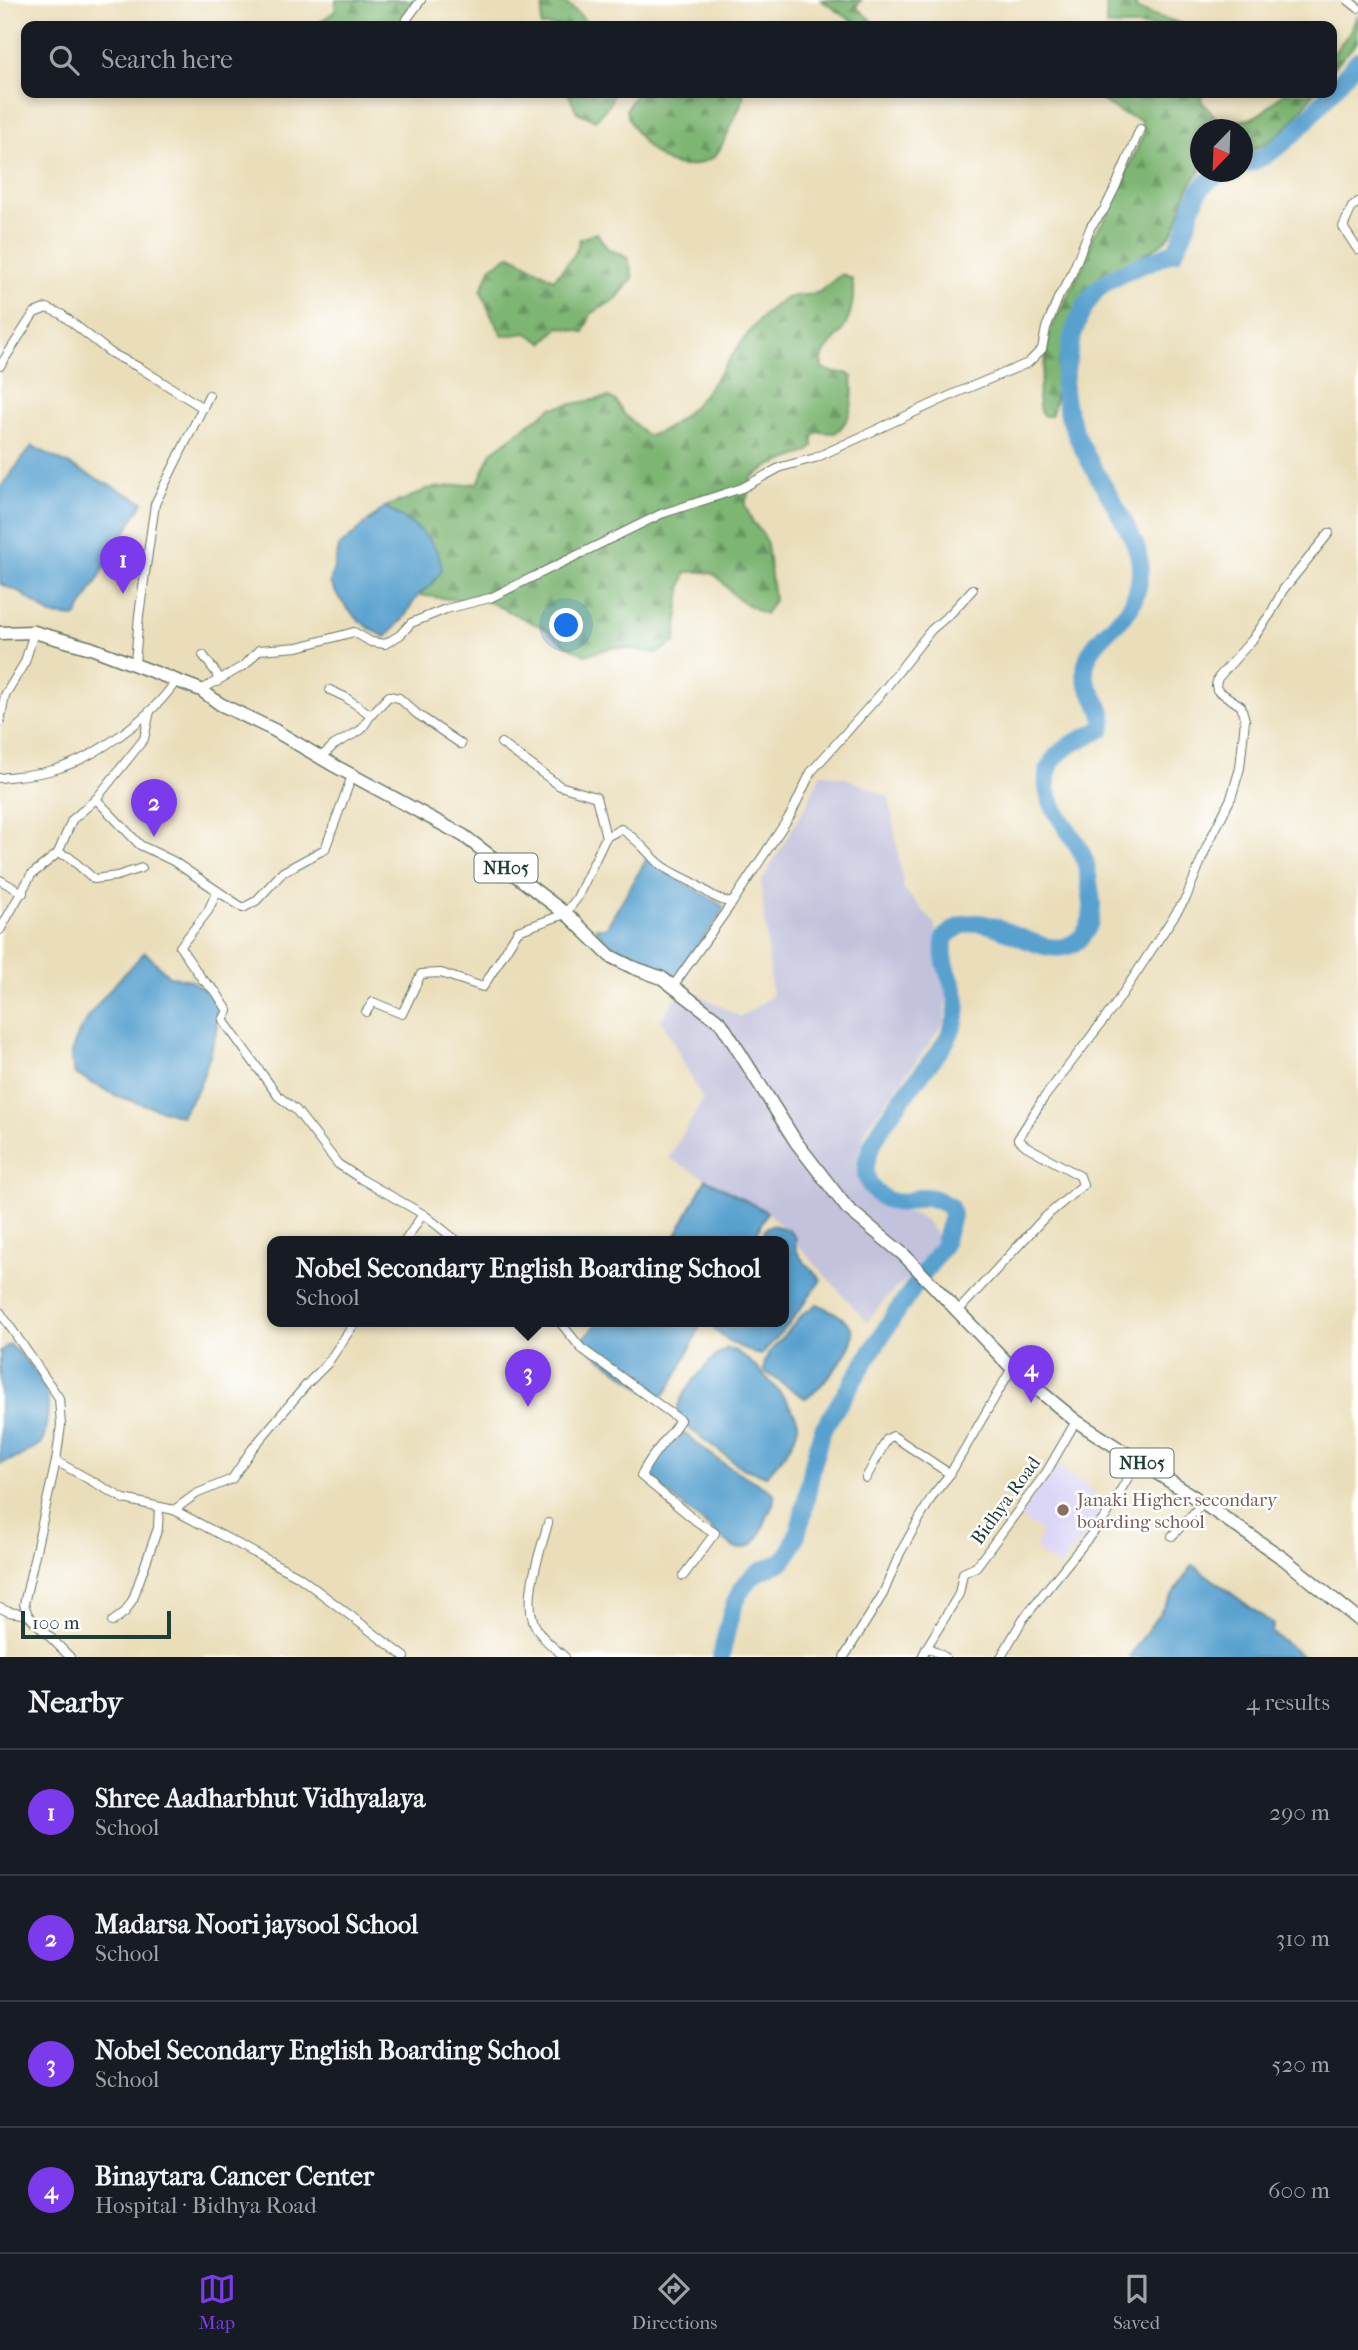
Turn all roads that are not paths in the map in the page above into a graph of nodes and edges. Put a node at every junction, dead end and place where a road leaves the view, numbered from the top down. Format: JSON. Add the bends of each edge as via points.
{"nodes":[{"id":1,"x":421,"y":0,"type":"edge"},
{"id":2,"x":1348,"y":0,"type":"edge"},
{"id":3,"x":1358,"y":8,"type":"edge"},
{"id":4,"x":407,"y":19,"type":"dead end"},
{"id":5,"x":1140,"y":129,"type":"dead end"},
{"id":6,"x":1358,"y":202,"type":"edge"},
{"id":7,"x":1358,"y":250,"type":"edge"},
{"id":8,"x":0,"y":366,"type":"edge"},
{"id":9,"x":209,"y":396,"type":"dead end"},
{"id":10,"x":203,"y":408,"type":"junction"},
{"id":11,"x":1329,"y":533,"type":"dead end"},
{"id":12,"x":972,"y":589,"type":"dead end"},
{"id":13,"x":34,"y":632,"type":"junction"},
{"id":14,"x":1,"y":636,"type":"edge"},
{"id":15,"x":202,"y":655,"type":"dead end"},
{"id":16,"x":135,"y":663,"type":"junction"},
{"id":17,"x":176,"y":681,"type":"junction"},
{"id":18,"x":217,"y":682,"type":"junction"},
{"id":19,"x":330,"y":690,"type":"dead end"},
{"id":20,"x":201,"y":691,"type":"junction"},
{"id":21,"x":150,"y":711,"type":"junction"},
{"id":22,"x":371,"y":715,"type":"junction"},
{"id":23,"x":0,"y":722,"type":"edge"},
{"id":24,"x":501,"y":743,"type":"dead end"},
{"id":25,"x":461,"y":744,"type":"dead end"},
{"id":26,"x":320,"y":758,"type":"junction"},
{"id":27,"x":352,"y":776,"type":"junction"},
{"id":28,"x":0,"y":779,"type":"edge"},
{"id":29,"x":96,"y":799,"type":"junction"},
{"id":30,"x":607,"y":837,"type":"junction"},
{"id":31,"x":58,"y":853,"type":"junction"},
{"id":32,"x":142,"y":868,"type":"dead end"},
{"id":33,"x":0,"y":880,"type":"edge"},
{"id":34,"x":217,"y":891,"type":"junction"},
{"id":35,"x":23,"y":892,"type":"junction"},
{"id":36,"x":732,"y":903,"type":"junction"},
{"id":37,"x":565,"y":914,"type":"junction"},
{"id":38,"x":0,"y":930,"type":"edge"},
{"id":39,"x":673,"y":986,"type":"junction"},
{"id":40,"x":366,"y":1012,"type":"dead end"},
{"id":41,"x":423,"y":1214,"type":"junction"},
{"id":42,"x":408,"y":1236,"type":"edge"},
{"id":43,"x":451,"y":1236,"type":"edge"},
{"id":44,"x":958,"y":1311,"type":"junction"},
{"id":45,"x":0,"y":1312,"type":"edge"},
{"id":46,"x":352,"y":1327,"type":"edge"},
{"id":47,"x":564,"y":1327,"type":"edge"},
{"id":48,"x":1012,"y":1368,"type":"junction"},
{"id":49,"x":1076,"y":1421,"type":"junction"},
{"id":50,"x":1138,"y":1460,"type":"junction"},
{"id":51,"x":57,"y":1461,"type":"junction"},
{"id":52,"x":950,"y":1474,"type":"junction"},
{"id":53,"x":866,"y":1478,"type":"dead end"},
{"id":54,"x":1203,"y":1503,"type":"junction"},
{"id":55,"x":159,"y":1507,"type":"junction"},
{"id":56,"x":174,"y":1510,"type":"junction"},
{"id":57,"x":548,"y":1523,"type":"dead end"},
{"id":58,"x":1172,"y":1535,"type":"dead end"},
{"id":59,"x":683,"y":1576,"type":"dead end"},
{"id":60,"x":0,"y":1608,"type":"edge"},
{"id":61,"x":28,"y":1615,"type":"junction"},
{"id":62,"x":1358,"y":1619,"type":"edge"},
{"id":63,"x":112,"y":1622,"type":"dead end"},
{"id":64,"x":927,"y":1647,"type":"junction"},
{"id":65,"x":70,"y":1657,"type":"edge"},
{"id":66,"x":405,"y":1657,"type":"edge"},
{"id":67,"x":565,"y":1657,"type":"edge"},
{"id":68,"x":844,"y":1657,"type":"edge"},
{"id":69,"x":922,"y":1657,"type":"edge"},
{"id":70,"x":945,"y":1657,"type":"edge"},
{"id":71,"x":1001,"y":1657,"type":"edge"}],
"edges":[{"from":1,"to":4,"type":"street"},
{"from":2,"to":3,"type":"street"},
{"from":5,"to":18,"type":"street","via":[[1110,199],[1091,226],[1059,296],[1042,349],[1028,363],[815,458],[781,467],[743,488],[662,513],[489,598],[411,623],[385,644],[354,632],[298,647],[259,650]]},
{"from":6,"to":7,"type":"street","via":[[1343,227]]},
{"from":8,"to":10,"type":"street","via":[[34,313],[47,308],[111,354]]},
{"from":9,"to":10,"type":"street"},
{"from":10,"to":16,"type":"street","via":[[155,504]]},
{"from":11,"to":44,"type":"street","via":[[1283,590],[1252,640],[1218,678],[1217,690],[1241,706],[1245,720],[1242,751],[1231,798],[1186,898],[1018,1139],[1080,1176],[1083,1185],[1044,1218]]},
{"from":12,"to":36,"type":"street","via":[[811,772],[791,814]]},
{"from":13,"to":14,"type":"main road","number":"NH05"},
{"from":13,"to":16,"type":"main road","number":"NH05"},
{"from":13,"to":23,"type":"street","via":[[5,695]]},
{"from":15,"to":18,"type":"street","via":[[218,674]]},
{"from":16,"to":17,"type":"main road","number":"NH05"},
{"from":17,"to":20,"type":"main road","number":"NH05"},
{"from":17,"to":21,"type":"street"},
{"from":18,"to":20,"type":"street"},
{"from":19,"to":22,"type":"street"},
{"from":20,"to":26,"type":"main road","number":"NH05"},
{"from":21,"to":28,"type":"street","via":[[74,763]]},
{"from":21,"to":29,"type":"street","via":[[144,739]]},
{"from":22,"to":25,"type":"street","via":[[389,696],[399,698]]},
{"from":22,"to":26,"type":"street","via":[[361,730]]},
{"from":24,"to":30,"type":"street","via":[[560,786],[596,797]]},
{"from":26,"to":27,"type":"main road","number":"NH05"},
{"from":27,"to":34,"type":"street","via":[[325,849],[284,872],[243,908]]},
{"from":27,"to":37,"type":"main road","number":"NH05","via":[[464,836]]},
{"from":29,"to":31,"type":"street","via":[[72,820]]},
{"from":29,"to":34,"type":"street","via":[[140,845]]},
{"from":30,"to":36,"type":"street","via":[[621,830],[633,836],[678,877]]},
{"from":30,"to":37,"type":"street"},
{"from":31,"to":32,"type":"street","via":[[94,880]]},
{"from":31,"to":35,"type":"street","via":[[31,875]]},
{"from":33,"to":35,"type":"street"},
{"from":34,"to":41,"type":"street","via":[[208,911],[180,947],[228,1011],[223,1020],[278,1096],[311,1126],[338,1164]]},
{"from":35,"to":38,"type":"street"},
{"from":36,"to":39,"type":"street"},
{"from":37,"to":39,"type":"main road","number":"NH05","via":[[610,956]]},
{"from":37,"to":40,"type":"street","via":[[519,931],[484,987],[441,973],[421,974],[402,1014],[373,1002]]},
{"from":39,"to":44,"type":"main road","number":"NH05","via":[[721,1023],[796,1142],[847,1208],[904,1255]]},
{"from":41,"to":42,"type":"street"},
{"from":41,"to":43,"type":"street"},
{"from":44,"to":48,"type":"main road","number":"NH05"},
{"from":45,"to":51,"type":"street","via":[[59,1398]]},
{"from":46,"to":56,"type":"street","via":[[232,1479],[196,1494]]},
{"from":47,"to":59,"type":"street","via":[[589,1354],[680,1420],[647,1462],[642,1476],[715,1533]]},
{"from":48,"to":49,"type":"main road","number":"NH05"},
{"from":48,"to":52,"type":"street"},
{"from":49,"to":50,"type":"main road","number":"NH05"},
{"from":49,"to":64,"type":"street","name":"Bidhya Road","via":[[1046,1473],[976,1567],[963,1573],[959,1594]]},
{"from":50,"to":54,"type":"main road","number":"NH05"},
{"from":50,"to":71,"type":"street","via":[[1106,1516],[1023,1619]]},
{"from":51,"to":55,"type":"street","via":[[124,1499]]},
{"from":51,"to":61,"type":"street","via":[[24,1604]]},
{"from":52,"to":53,"type":"street","via":[[893,1436]]},
{"from":52,"to":68,"type":"street","via":[[933,1495],[883,1594]]},
{"from":54,"to":58,"type":"street"},
{"from":54,"to":62,"type":"main road","number":"NH05","via":[[1284,1559]]},
{"from":55,"to":56,"type":"street"},
{"from":55,"to":63,"type":"street","via":[[158,1528],[133,1600]]},
{"from":56,"to":66,"type":"street","via":[[298,1576]]},
{"from":57,"to":67,"type":"street","via":[[530,1598],[532,1618]]},
{"from":60,"to":61,"type":"street"},
{"from":61,"to":65,"type":"street"},
{"from":64,"to":69,"type":"street"},
{"from":64,"to":70,"type":"street"}]}
